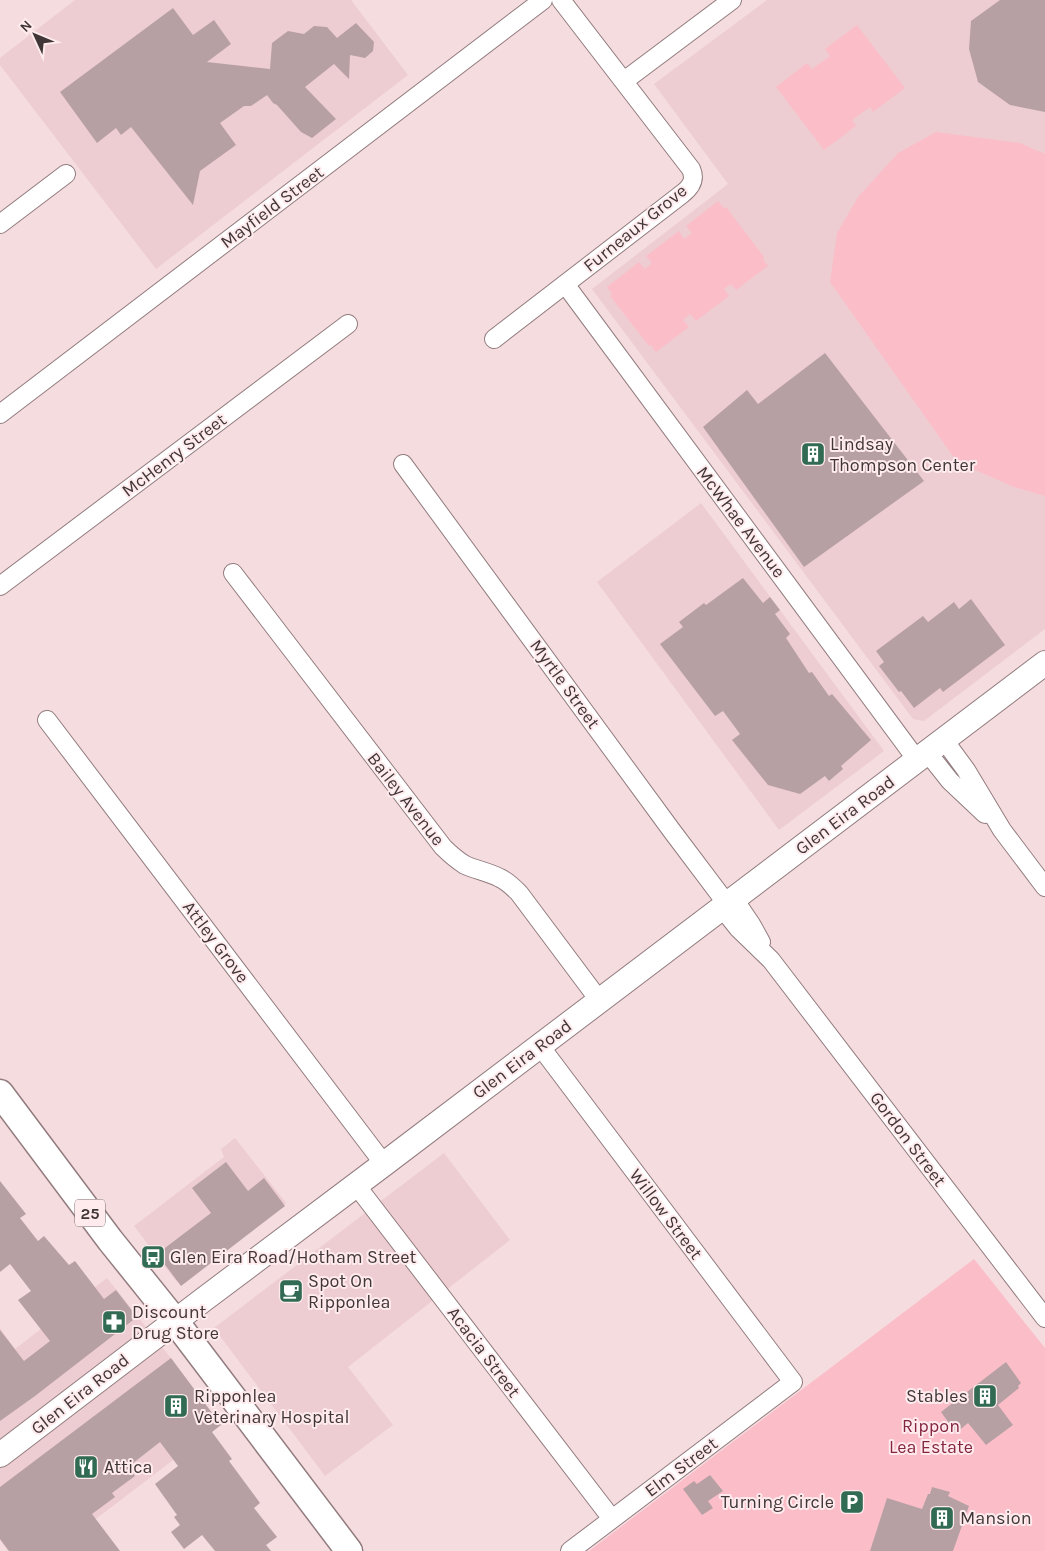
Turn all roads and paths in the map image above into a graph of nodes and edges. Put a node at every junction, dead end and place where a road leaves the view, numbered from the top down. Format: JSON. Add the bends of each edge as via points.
{"nodes":[{"id":1,"x":543,"y":0,"type":"edge"},
{"id":2,"x":561,"y":0,"type":"edge"},
{"id":3,"x":732,"y":0,"type":"edge"},
{"id":4,"x":624,"y":81,"type":"junction"},
{"id":5,"x":66,"y":174,"type":"dead end"},
{"id":6,"x":0,"y":224,"type":"edge"},
{"id":7,"x":565,"y":284,"type":"junction"},
{"id":8,"x":348,"y":324,"type":"dead end"},
{"id":9,"x":494,"y":339,"type":"dead end"},
{"id":10,"x":0,"y":414,"type":"edge"},
{"id":11,"x":403,"y":464,"type":"dead end"},
{"id":12,"x":233,"y":573,"type":"dead end"},
{"id":13,"x":0,"y":586,"type":"edge"},
{"id":14,"x":1045,"y":663,"type":"edge"},
{"id":15,"x":47,"y":720,"type":"dead end"},
{"id":16,"x":929,"y":751,"type":"junction"},
{"id":17,"x":1045,"y":887,"type":"edge"},
{"id":18,"x":728,"y":904,"type":"junction"},
{"id":19,"x":600,"y":1000,"type":"junction"},
{"id":20,"x":540,"y":1046,"type":"junction"},
{"id":21,"x":2,"y":1101,"type":"edge"},
{"id":22,"x":384,"y":1164,"type":"junction"},
{"id":23,"x":356,"y":1185,"type":"junction"},
{"id":24,"x":1045,"y":1318,"type":"edge"},
{"id":25,"x":175,"y":1321,"type":"junction"},
{"id":26,"x":793,"y":1382,"type":"joint"},
{"id":27,"x":0,"y":1455,"type":"edge"},
{"id":28,"x":612,"y":1519,"type":"junction"},
{"id":29,"x":349,"y":1551,"type":"edge"},
{"id":30,"x":570,"y":1551,"type":"edge"}],
"edges":[{"from":1,"to":10,"type":"street","name":"Mayfield Street"},
{"from":2,"to":4,"type":"street","name":"Furneaux Grove"},
{"from":3,"to":4,"type":"street"},
{"from":4,"to":7,"type":"street","name":"Furneaux Grove","via":[[691,169],[692,182],[682,194]]},
{"from":5,"to":6,"type":"street"},
{"from":7,"to":9,"type":"street","name":"Furneaux Grove"},
{"from":7,"to":16,"type":"street","name":"McWhae Avenue"},
{"from":8,"to":13,"type":"street","name":"McHenry Street"},
{"from":11,"to":18,"type":"street","name":"Myrtle Street"},
{"from":12,"to":19,"type":"street","name":"Bailey Avenue","via":[[443,848],[464,864],[508,882]]},
{"from":14,"to":16,"type":"main road","name":"Glen Eira Road"},
{"from":15,"to":22,"type":"street","name":"Attley Grove"},
{"from":16,"to":17,"type":"street","name":"McWhae Avenue","via":[[966,770],[1002,830]]},
{"from":16,"to":18,"type":"main road","name":"Glen Eira Road"},
{"from":18,"to":19,"type":"main road","name":"Glen Eira Road"},
{"from":18,"to":24,"type":"street","name":"Gordon Street","via":[[751,924],[771,960]]},
{"from":19,"to":20,"type":"main road","name":"Glen Eira Road"},
{"from":20,"to":22,"type":"main road","name":"Glen Eira Road"},
{"from":20,"to":26,"type":"street","name":"Willow Street"},
{"from":21,"to":25,"type":"main road","number":"25"},
{"from":22,"to":23,"type":"main road","name":"Glen Eira Road"},
{"from":23,"to":25,"type":"main road","name":"Glen Eira Road"},
{"from":23,"to":28,"type":"street","name":"Acacia Street"},
{"from":25,"to":27,"type":"main road","name":"Glen Eira Road"},
{"from":25,"to":29,"type":"main road","number":"25"},
{"from":26,"to":28,"type":"street","name":"Elm Street"},
{"from":28,"to":30,"type":"street","name":"Elm Street"}]}
